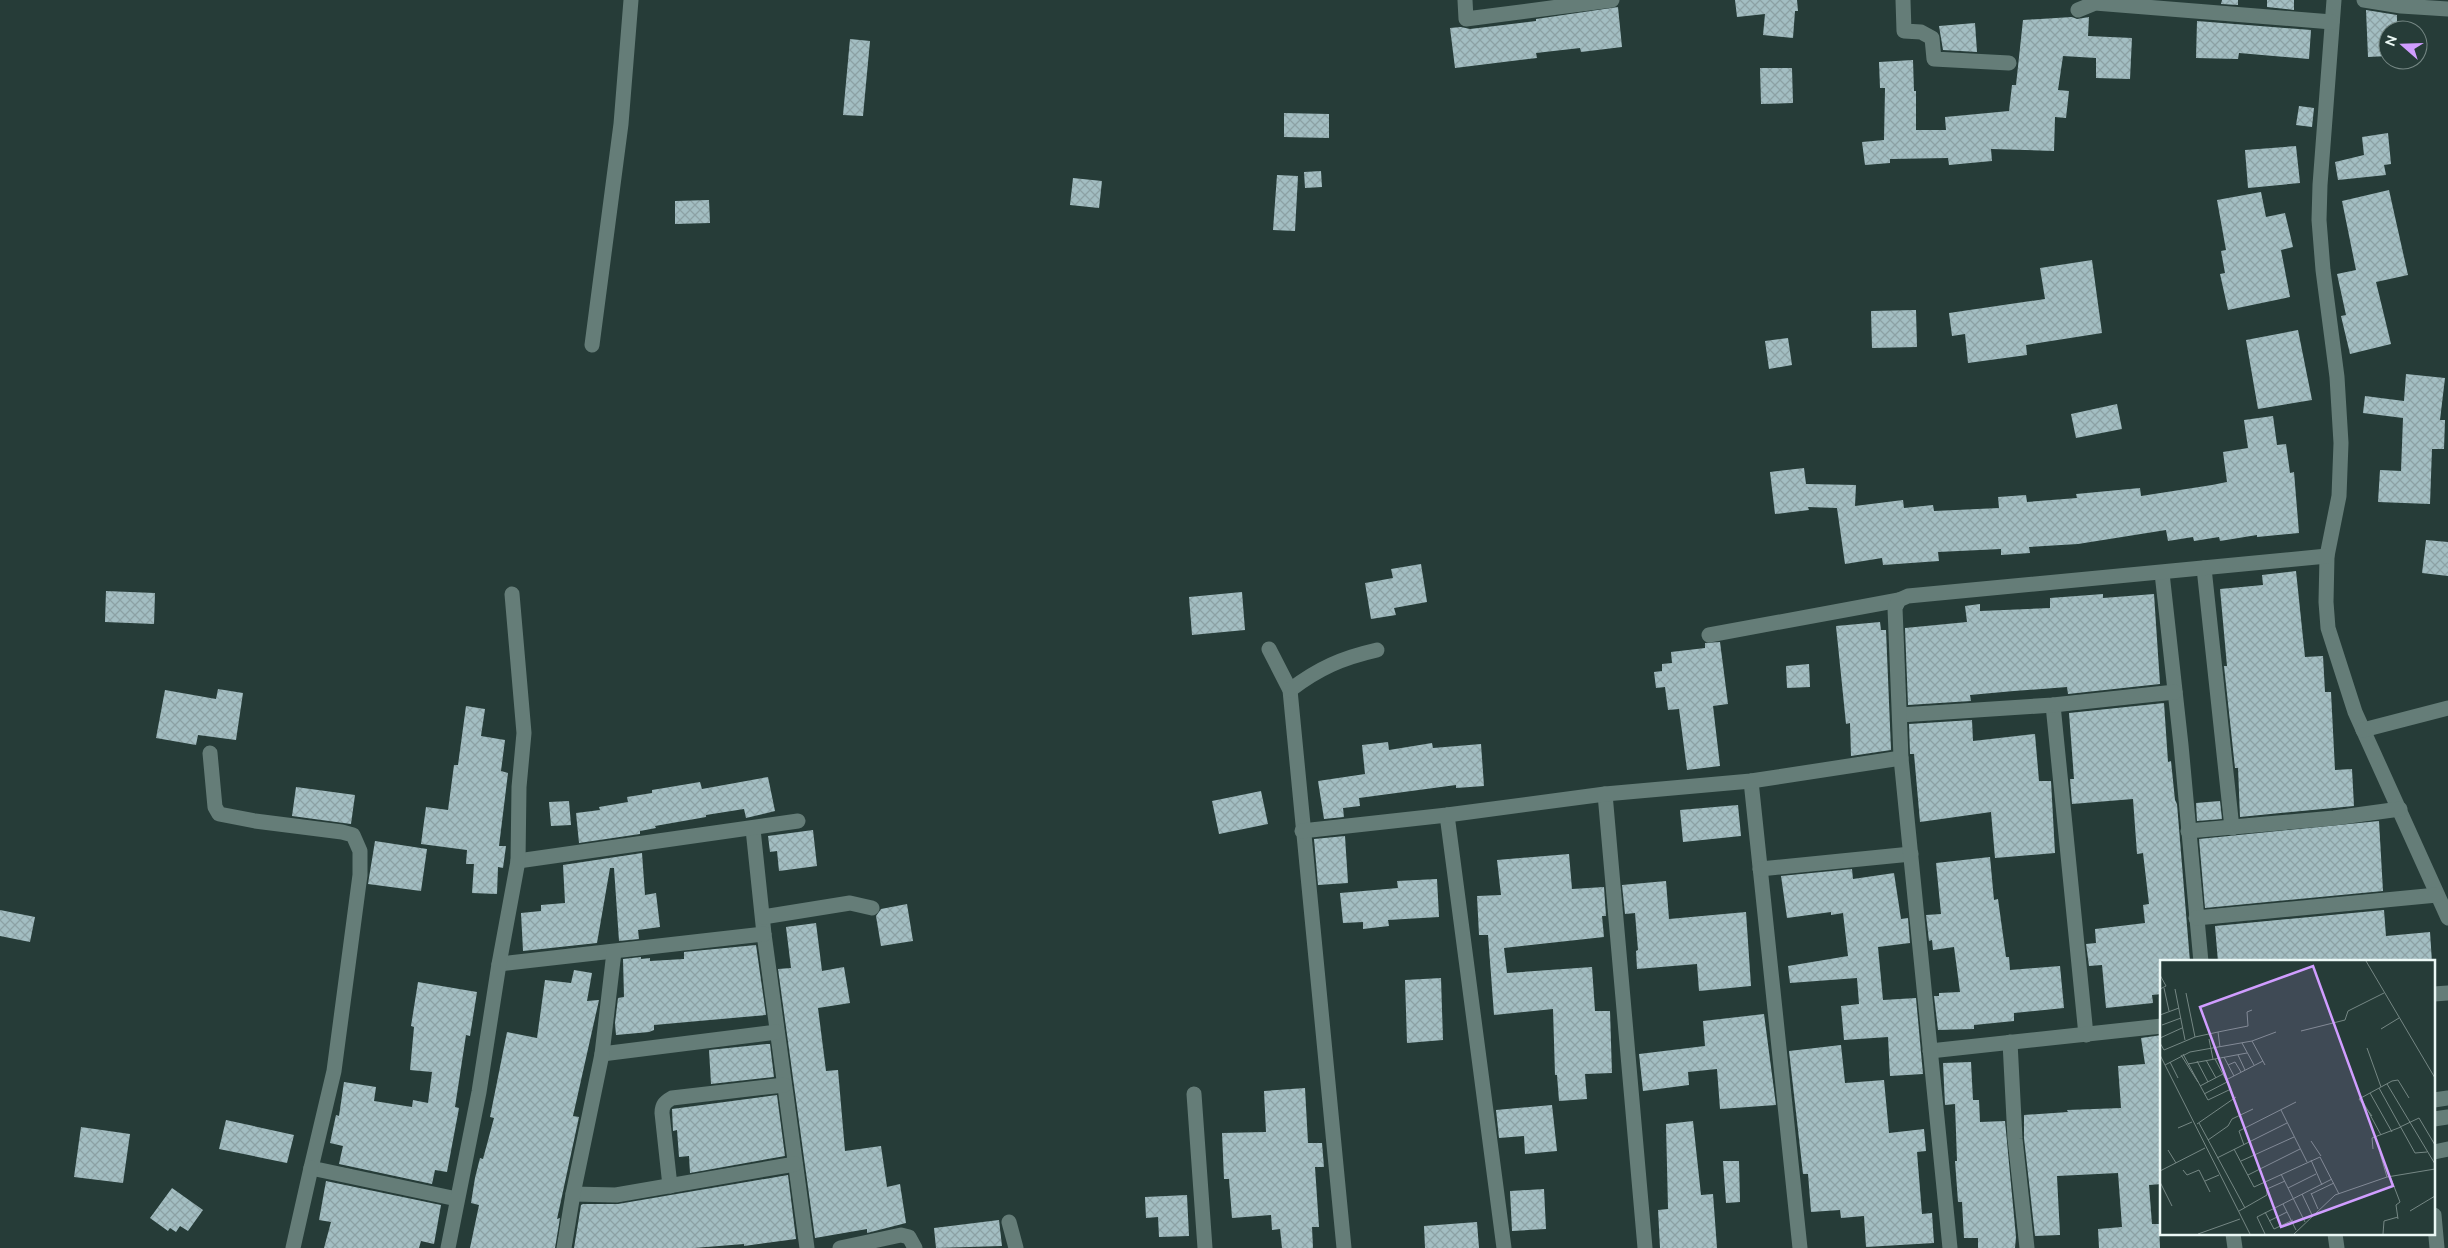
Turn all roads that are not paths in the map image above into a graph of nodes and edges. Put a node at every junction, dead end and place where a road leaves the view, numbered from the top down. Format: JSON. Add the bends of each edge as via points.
{"nodes":[{"id":1,"x":631,"y":0,"type":"edge"},
{"id":2,"x":1465,"y":0,"type":"edge"},
{"id":3,"x":1612,"y":0,"type":"edge"},
{"id":4,"x":1903,"y":0,"type":"edge"},
{"id":5,"x":2334,"y":0,"type":"edge"},
{"id":6,"x":2364,"y":0,"type":"edge"},
{"id":7,"x":2448,"y":9,"type":"edge"},
{"id":8,"x":2078,"y":10,"type":"dead end"},
{"id":9,"x":2332,"y":22,"type":"junction"},
{"id":10,"x":2009,"y":63,"type":"dead end"},
{"id":11,"x":592,"y":345,"type":"dead end"},
{"id":12,"x":2327,"y":556,"type":"junction"},
{"id":13,"x":2204,"y":568,"type":"junction"},
{"id":14,"x":2162,"y":573,"type":"junction"},
{"id":15,"x":512,"y":594,"type":"dead end"},
{"id":16,"x":1899,"y":600,"type":"junction"},
{"id":17,"x":1708,"y":635,"type":"dead end"},
{"id":18,"x":1269,"y":649,"type":"dead end"},
{"id":19,"x":1377,"y":650,"type":"dead end"},
{"id":20,"x":1290,"y":690,"type":"junction"},
{"id":21,"x":2175,"y":692,"type":"junction"},
{"id":22,"x":2054,"y":705,"type":"junction"},
{"id":23,"x":2448,"y":708,"type":"edge"},
{"id":24,"x":1900,"y":715,"type":"junction"},
{"id":25,"x":2363,"y":730,"type":"junction"},
{"id":26,"x":210,"y":753,"type":"dead end"},
{"id":27,"x":1902,"y":758,"type":"junction"},
{"id":28,"x":1751,"y":781,"type":"junction"},
{"id":29,"x":1605,"y":794,"type":"junction"},
{"id":30,"x":2400,"y":809,"type":"junction"},
{"id":31,"x":1447,"y":815,"type":"junction"},
{"id":32,"x":798,"y":821,"type":"dead end"},
{"id":33,"x":2232,"y":828,"type":"junction"},
{"id":34,"x":753,"y":830,"type":"junction"},
{"id":35,"x":1302,"y":830,"type":"junction"},
{"id":36,"x":2188,"y":831,"type":"junction"},
{"id":37,"x":1911,"y":854,"type":"junction"},
{"id":38,"x":518,"y":861,"type":"junction"},
{"id":39,"x":1760,"y":869,"type":"junction"},
{"id":40,"x":2437,"y":895,"type":"junction"},
{"id":41,"x":872,"y":908,"type":"dead end"},
{"id":42,"x":764,"y":917,"type":"junction"},
{"id":43,"x":2196,"y":918,"type":"junction"},
{"id":44,"x":2448,"y":918,"type":"edge"},
{"id":45,"x":764,"y":934,"type":"junction"},
{"id":46,"x":614,"y":952,"type":"junction"},
{"id":47,"x":2201,"y":960,"type":"edge"},
{"id":48,"x":499,"y":964,"type":"junction"},
{"id":49,"x":2160,"y":1026,"type":"edge"},
{"id":50,"x":777,"y":1032,"type":"junction"},
{"id":51,"x":2086,"y":1035,"type":"junction"},
{"id":52,"x":2010,"y":1042,"type":"junction"},
{"id":53,"x":1930,"y":1051,"type":"junction"},
{"id":54,"x":602,"y":1054,"type":"junction"},
{"id":55,"x":784,"y":1085,"type":"junction"},
{"id":56,"x":1194,"y":1094,"type":"dead end"},
{"id":57,"x":795,"y":1164,"type":"junction"},
{"id":58,"x":311,"y":1168,"type":"junction"},
{"id":59,"x":670,"y":1186,"type":"junction"},
{"id":60,"x":573,"y":1194,"type":"junction"},
{"id":61,"x":457,"y":1199,"type":"junction"},
{"id":62,"x":1009,"y":1222,"type":"dead end"},
{"id":63,"x":293,"y":1248,"type":"edge"},
{"id":64,"x":448,"y":1248,"type":"edge"},
{"id":65,"x":564,"y":1248,"type":"edge"},
{"id":66,"x":807,"y":1248,"type":"edge"},
{"id":67,"x":840,"y":1248,"type":"edge"},
{"id":68,"x":915,"y":1248,"type":"edge"},
{"id":69,"x":1016,"y":1248,"type":"edge"},
{"id":70,"x":1205,"y":1248,"type":"edge"},
{"id":71,"x":1344,"y":1248,"type":"edge"},
{"id":72,"x":1504,"y":1248,"type":"edge"},
{"id":73,"x":1645,"y":1248,"type":"edge"},
{"id":74,"x":1800,"y":1248,"type":"edge"},
{"id":75,"x":1950,"y":1248,"type":"edge"},
{"id":76,"x":2027,"y":1248,"type":"edge"}],
"edges":[{"from":1,"to":11,"type":"street","via":[[621,124]]},
{"from":2,"to":3,"type":"street","via":[[1466,19]]},
{"from":4,"to":10,"type":"street","via":[[1904,31],[1921,32],[1932,38],[1934,59]]},
{"from":5,"to":9,"type":"street"},
{"from":6,"to":7,"type":"street"},
{"from":8,"to":9,"type":"street","via":[[2095,3]]},
{"from":9,"to":12,"type":"street","via":[[2319,220],[2337,377],[2341,444],[2339,496]]},
{"from":12,"to":13,"type":"street"},
{"from":12,"to":25,"type":"street","via":[[2328,628]]},
{"from":13,"to":14,"type":"street"},
{"from":13,"to":33,"type":"street"},
{"from":14,"to":16,"type":"street","via":[[1908,596]]},
{"from":14,"to":21,"type":"street"},
{"from":15,"to":38,"type":"street","via":[[524,733]]},
{"from":16,"to":17,"type":"street"},
{"from":16,"to":24,"type":"street","via":[[1895,608]]},
{"from":18,"to":20,"type":"street"},
{"from":19,"to":20,"type":"street","via":[[1337,661],[1314,672]]},
{"from":20,"to":35,"type":"street"},
{"from":21,"to":22,"type":"street"},
{"from":21,"to":36,"type":"street"},
{"from":22,"to":24,"type":"street"},
{"from":22,"to":51,"type":"street"},
{"from":23,"to":25,"type":"street"},
{"from":24,"to":27,"type":"street"},
{"from":25,"to":30,"type":"street"},
{"from":26,"to":58,"type":"street","via":[[215,807],[219,814],[342,832],[353,835],[360,851],[359,885],[334,1071]]},
{"from":27,"to":28,"type":"street"},
{"from":27,"to":37,"type":"street"},
{"from":28,"to":29,"type":"street"},
{"from":28,"to":39,"type":"street"},
{"from":29,"to":31,"type":"street"},
{"from":29,"to":73,"type":"street"},
{"from":30,"to":33,"type":"street"},
{"from":30,"to":40,"type":"street"},
{"from":31,"to":35,"type":"street"},
{"from":31,"to":72,"type":"street"},
{"from":32,"to":34,"type":"street"},
{"from":33,"to":36,"type":"street"},
{"from":34,"to":38,"type":"street"},
{"from":34,"to":42,"type":"street"},
{"from":35,"to":71,"type":"street"},
{"from":36,"to":43,"type":"street"},
{"from":37,"to":39,"type":"street"},
{"from":37,"to":53,"type":"street"},
{"from":38,"to":48,"type":"street"},
{"from":39,"to":74,"type":"street"},
{"from":40,"to":43,"type":"street"},
{"from":40,"to":44,"type":"street"},
{"from":41,"to":42,"type":"street","via":[[850,903]]},
{"from":42,"to":45,"type":"street"},
{"from":43,"to":47,"type":"street"},
{"from":45,"to":46,"type":"street"},
{"from":45,"to":50,"type":"street"},
{"from":46,"to":48,"type":"street"},
{"from":46,"to":54,"type":"street"},
{"from":48,"to":61,"type":"street","via":[[479,1092]]},
{"from":49,"to":51,"type":"street"},
{"from":50,"to":54,"type":"street"},
{"from":50,"to":55,"type":"street"},
{"from":51,"to":52,"type":"street"},
{"from":52,"to":53,"type":"street"},
{"from":52,"to":76,"type":"street","via":[[2015,1139]]},
{"from":53,"to":75,"type":"street"},
{"from":54,"to":60,"type":"street"},
{"from":55,"to":57,"type":"street"},
{"from":55,"to":59,"type":"street","via":[[672,1098],[666,1102],[662,1113]]},
{"from":56,"to":70,"type":"street"},
{"from":57,"to":59,"type":"street"},
{"from":57,"to":66,"type":"street"},
{"from":58,"to":61,"type":"street"},
{"from":58,"to":63,"type":"street"},
{"from":59,"to":60,"type":"street","via":[[616,1195]]},
{"from":60,"to":65,"type":"street"},
{"from":61,"to":64,"type":"street"},
{"from":62,"to":69,"type":"street"},
{"from":67,"to":68,"type":"street","via":[[901,1235],[910,1236]]}]}
